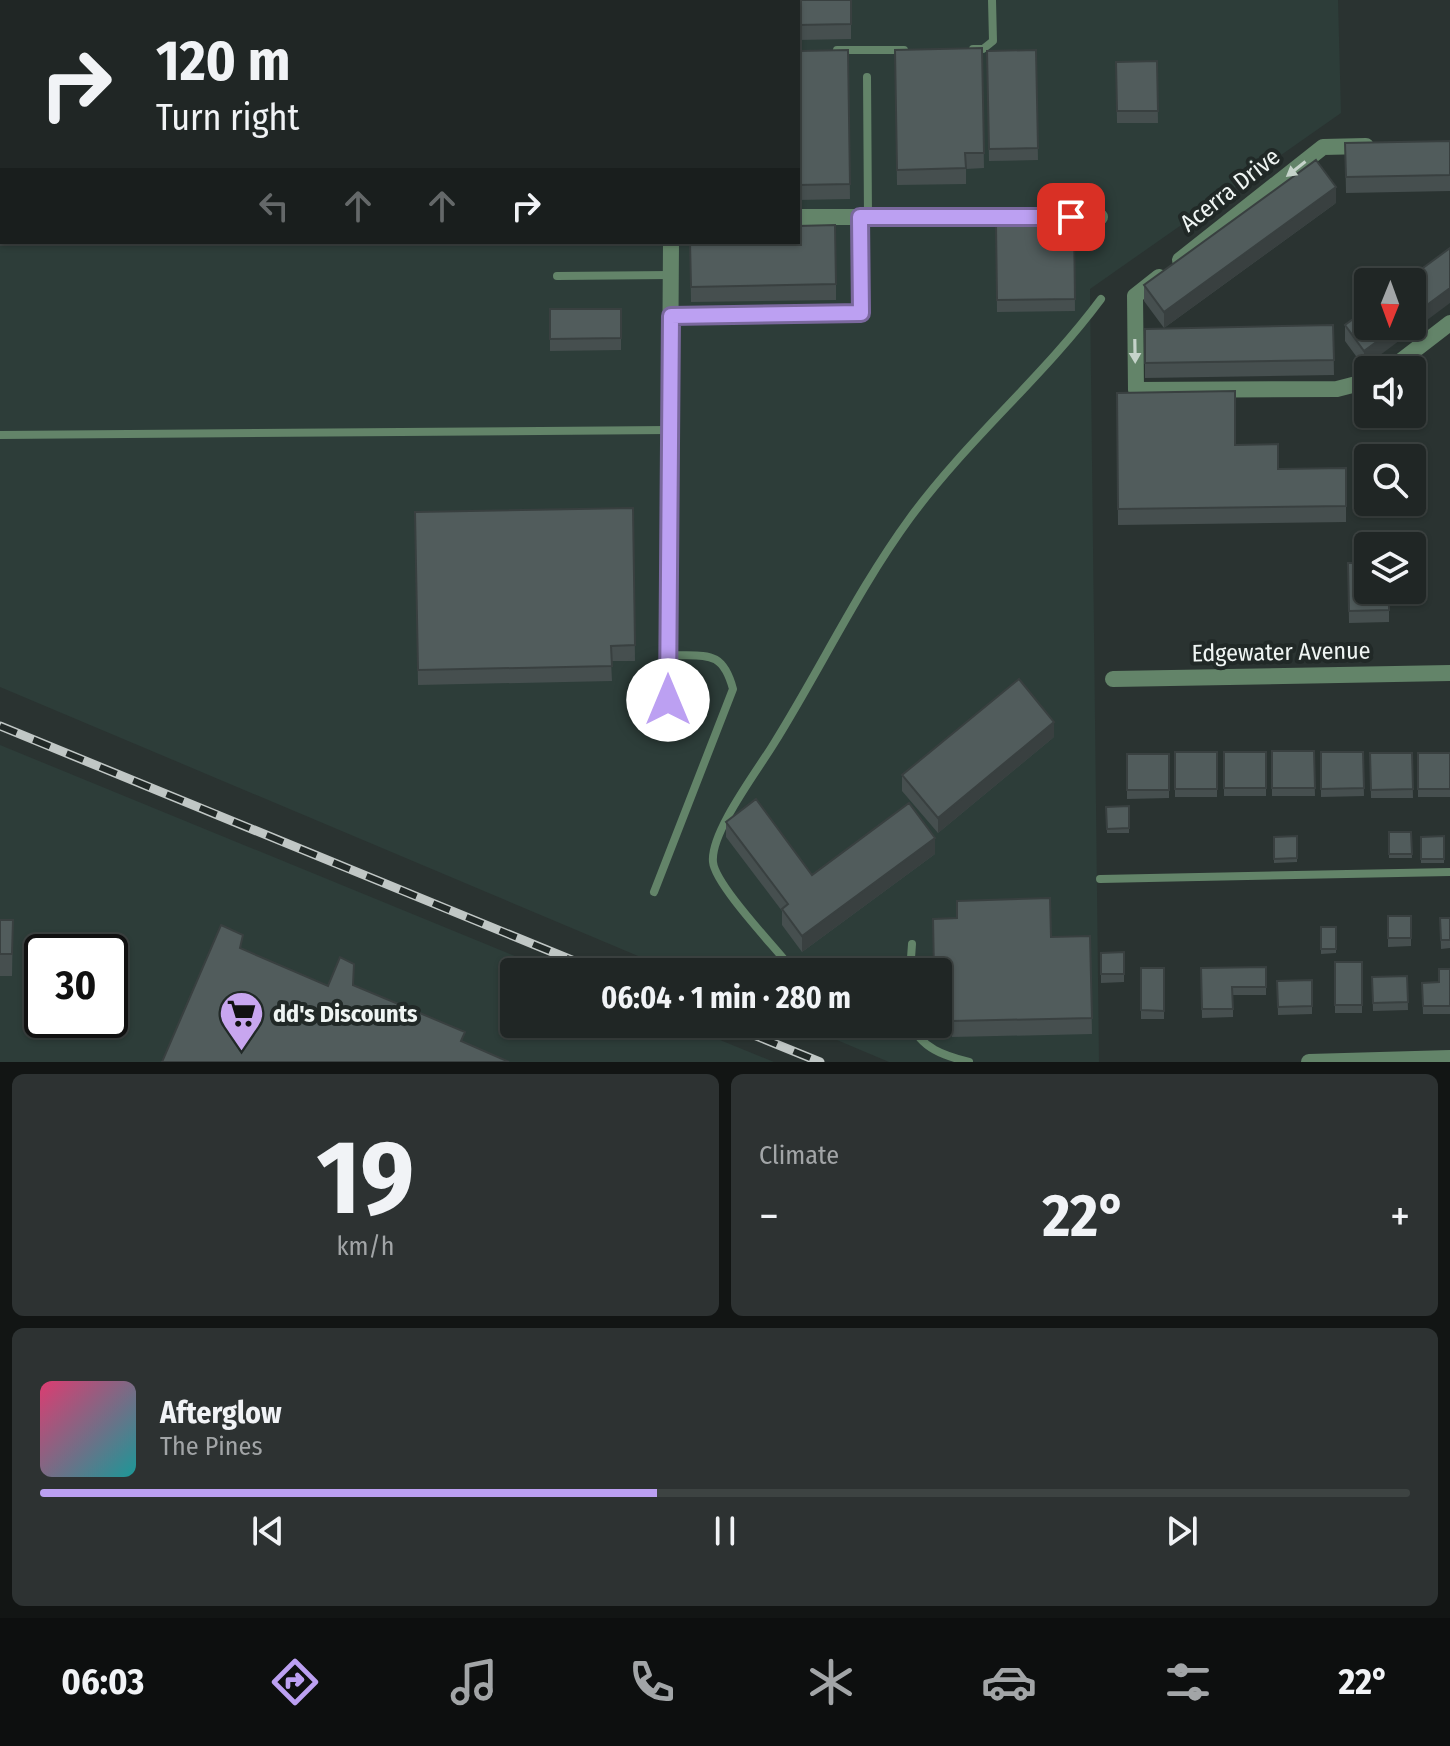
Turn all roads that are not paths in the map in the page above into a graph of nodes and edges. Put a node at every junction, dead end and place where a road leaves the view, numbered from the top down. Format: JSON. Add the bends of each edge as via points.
{"nodes":[{"id":1,"x":992,"y":0,"type":"edge"},
{"id":2,"x":921,"y":49,"type":"edge"},
{"id":3,"x":968,"y":49,"type":"edge"},
{"id":4,"x":829,"y":51,"type":"edge"},
{"id":5,"x":867,"y":77,"type":"dead end"},
{"id":6,"x":1387,"y":145,"type":"edge"},
{"id":7,"x":800,"y":217,"type":"edge"},
{"id":8,"x":864,"y":217,"type":"junction"},
{"id":9,"x":1100,"y":217,"type":"dead end"},
{"id":10,"x":671,"y":244,"type":"edge"},
{"id":11,"x":671,"y":275,"type":"junction"},
{"id":12,"x":557,"y":276,"type":"dead end"},
{"id":13,"x":1101,"y":299,"type":"dead end"},
{"id":14,"x":671,"y":316,"type":"junction"},
{"id":15,"x":1450,"y":323,"type":"edge"},
{"id":16,"x":1407,"y":356,"type":"edge"},
{"id":17,"x":1354,"y":385,"type":"edge"},
{"id":18,"x":670,"y":430,"type":"junction"},
{"id":19,"x":0,"y":435,"type":"edge"},
{"id":20,"x":668,"y":655,"type":"junction"},
{"id":21,"x":1450,"y":673,"type":"edge"},
{"id":22,"x":1113,"y":679,"type":"dead end"},
{"id":23,"x":668,"y":700,"type":"dead end"},
{"id":24,"x":1450,"y":872,"type":"edge"},
{"id":25,"x":1100,"y":879,"type":"dead end"},
{"id":26,"x":654,"y":892,"type":"dead end"},
{"id":27,"x":912,"y":944,"type":"dead end"},
{"id":28,"x":783,"y":958,"type":"edge"},
{"id":29,"x":911,"y":958,"type":"edge"},
{"id":30,"x":918,"y":1038,"type":"edge"},
{"id":31,"x":1450,"y":1058,"type":"edge"},
{"id":32,"x":1416,"y":1060,"type":"edge"},
{"id":33,"x":969,"y":1062,"type":"edge"},
{"id":34,"x":1309,"y":1062,"type":"edge"}],
"edges":[{"from":1,"to":3,"type":"lane","via":[[993,41],[983,49]]},
{"from":2,"to":4,"type":"lane"},
{"from":5,"to":8,"type":"lane"},
{"from":6,"to":17,"type":"street","name":"Acerra Drive","one_way":true,"via":[[1323,147],[1135,296],[1136,390]]},
{"from":7,"to":8,"type":"street"},
{"from":8,"to":9,"type":"street"},
{"from":8,"to":14,"type":"lane","via":[[861,313]]},
{"from":10,"to":11,"type":"street"},
{"from":11,"to":12,"type":"lane"},
{"from":11,"to":14,"type":"street"},
{"from":13,"to":28,"type":"lane","via":[[910,518],[725,822],[713,855],[716,875]]},
{"from":14,"to":18,"type":"street"},
{"from":15,"to":16,"type":"street"},
{"from":18,"to":19,"type":"lane"},
{"from":18,"to":20,"type":"street"},
{"from":20,"to":23,"type":"street"},
{"from":20,"to":26,"type":"lane","via":[[713,657],[727,667],[733,689]]},
{"from":21,"to":22,"type":"street","name":"Edgewater Avenue"},
{"from":24,"to":25,"type":"lane"},
{"from":27,"to":29,"type":"lane"},
{"from":30,"to":33,"type":"lane"},
{"from":31,"to":32,"type":"street"},
{"from":32,"to":34,"type":"street"}]}
